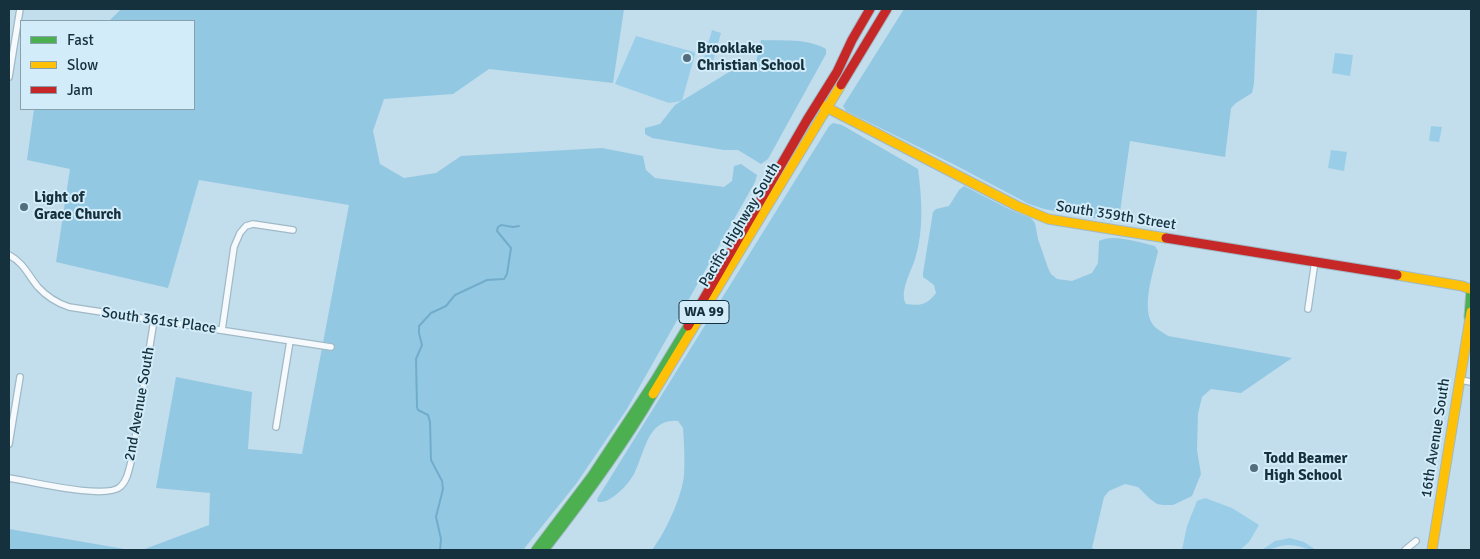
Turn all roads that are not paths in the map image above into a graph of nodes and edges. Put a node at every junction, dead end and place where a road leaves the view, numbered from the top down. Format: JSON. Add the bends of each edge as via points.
{"nodes":[{"id":1,"x":20,"y":9,"type":"edge"},
{"id":2,"x":870,"y":9,"type":"edge"},
{"id":3,"x":887,"y":9,"type":"edge"},
{"id":4,"x":9,"y":77,"type":"edge"},
{"id":5,"x":818,"y":103,"type":"junction"},
{"id":6,"x":827,"y":108,"type":"junction"},
{"id":7,"x":293,"y":230,"type":"dead end"},
{"id":8,"x":9,"y":254,"type":"edge"},
{"id":9,"x":1315,"y":261,"type":"junction"},
{"id":10,"x":1471,"y":286,"type":"edge"},
{"id":11,"x":1308,"y":309,"type":"dead end"},
{"id":12,"x":1471,"y":312,"type":"edge"},
{"id":13,"x":154,"y":320,"type":"junction"},
{"id":14,"x":222,"y":330,"type":"junction"},
{"id":15,"x":1468,"y":330,"type":"junction"},
{"id":16,"x":290,"y":341,"type":"junction"},
{"id":17,"x":331,"y":347,"type":"dead end"},
{"id":18,"x":20,"y":377,"type":"dead end"},
{"id":19,"x":1460,"y":380,"type":"junction"},
{"id":20,"x":1471,"y":382,"type":"edge"},
{"id":21,"x":276,"y":428,"type":"dead end"},
{"id":22,"x":9,"y":444,"type":"edge"},
{"id":23,"x":9,"y":478,"type":"edge"},
{"id":24,"x":1416,"y":541,"type":"dead end"},
{"id":25,"x":536,"y":550,"type":"edge"},
{"id":26,"x":544,"y":550,"type":"edge"},
{"id":27,"x":1405,"y":550,"type":"edge"},
{"id":28,"x":1432,"y":550,"type":"edge"}],
"edges":[{"from":1,"to":4,"type":"street"},
{"from":2,"to":5,"type":"main road","name":"Pacific Highway South","number":"WA 99"},
{"from":3,"to":6,"type":"main road","name":"Pacific Highway South","number":"WA 99"},
{"from":5,"to":6,"type":"main road","name":"South 359th Street"},
{"from":5,"to":25,"type":"main road","name":"Pacific Highway South","number":"WA 99","via":[[639,406]]},
{"from":6,"to":9,"type":"main road","name":"South 359th Street","via":[[1048,219]]},
{"from":6,"to":26,"type":"main road","name":"Pacific Highway South","number":"WA 99","via":[[638,420]]},
{"from":7,"to":14,"type":"street","via":[[253,224],[240,233],[234,247]]},
{"from":8,"to":13,"type":"street","name":"South 361st Place","via":[[24,266],[39,288],[58,303],[75,309]]},
{"from":9,"to":10,"type":"main road","name":"South 359th Street"},
{"from":9,"to":11,"type":"street"},
{"from":10,"to":15,"type":"main road","name":"16th Avenue South"},
{"from":12,"to":15,"type":"main road","name":"16th Avenue South"},
{"from":13,"to":14,"type":"street","name":"South 361st Place"},
{"from":13,"to":23,"type":"street","name":"2nd Avenue South","via":[[137,434],[127,477],[118,489],[92,492]]},
{"from":14,"to":16,"type":"street","name":"South 361st Place"},
{"from":15,"to":19,"type":"main road","name":"16th Avenue South"},
{"from":16,"to":17,"type":"street","name":"South 361st Place"},
{"from":16,"to":21,"type":"street"},
{"from":18,"to":22,"type":"street"},
{"from":19,"to":20,"type":"street"},
{"from":19,"to":28,"type":"main road","name":"16th Avenue South"},
{"from":24,"to":27,"type":"street"}]}
